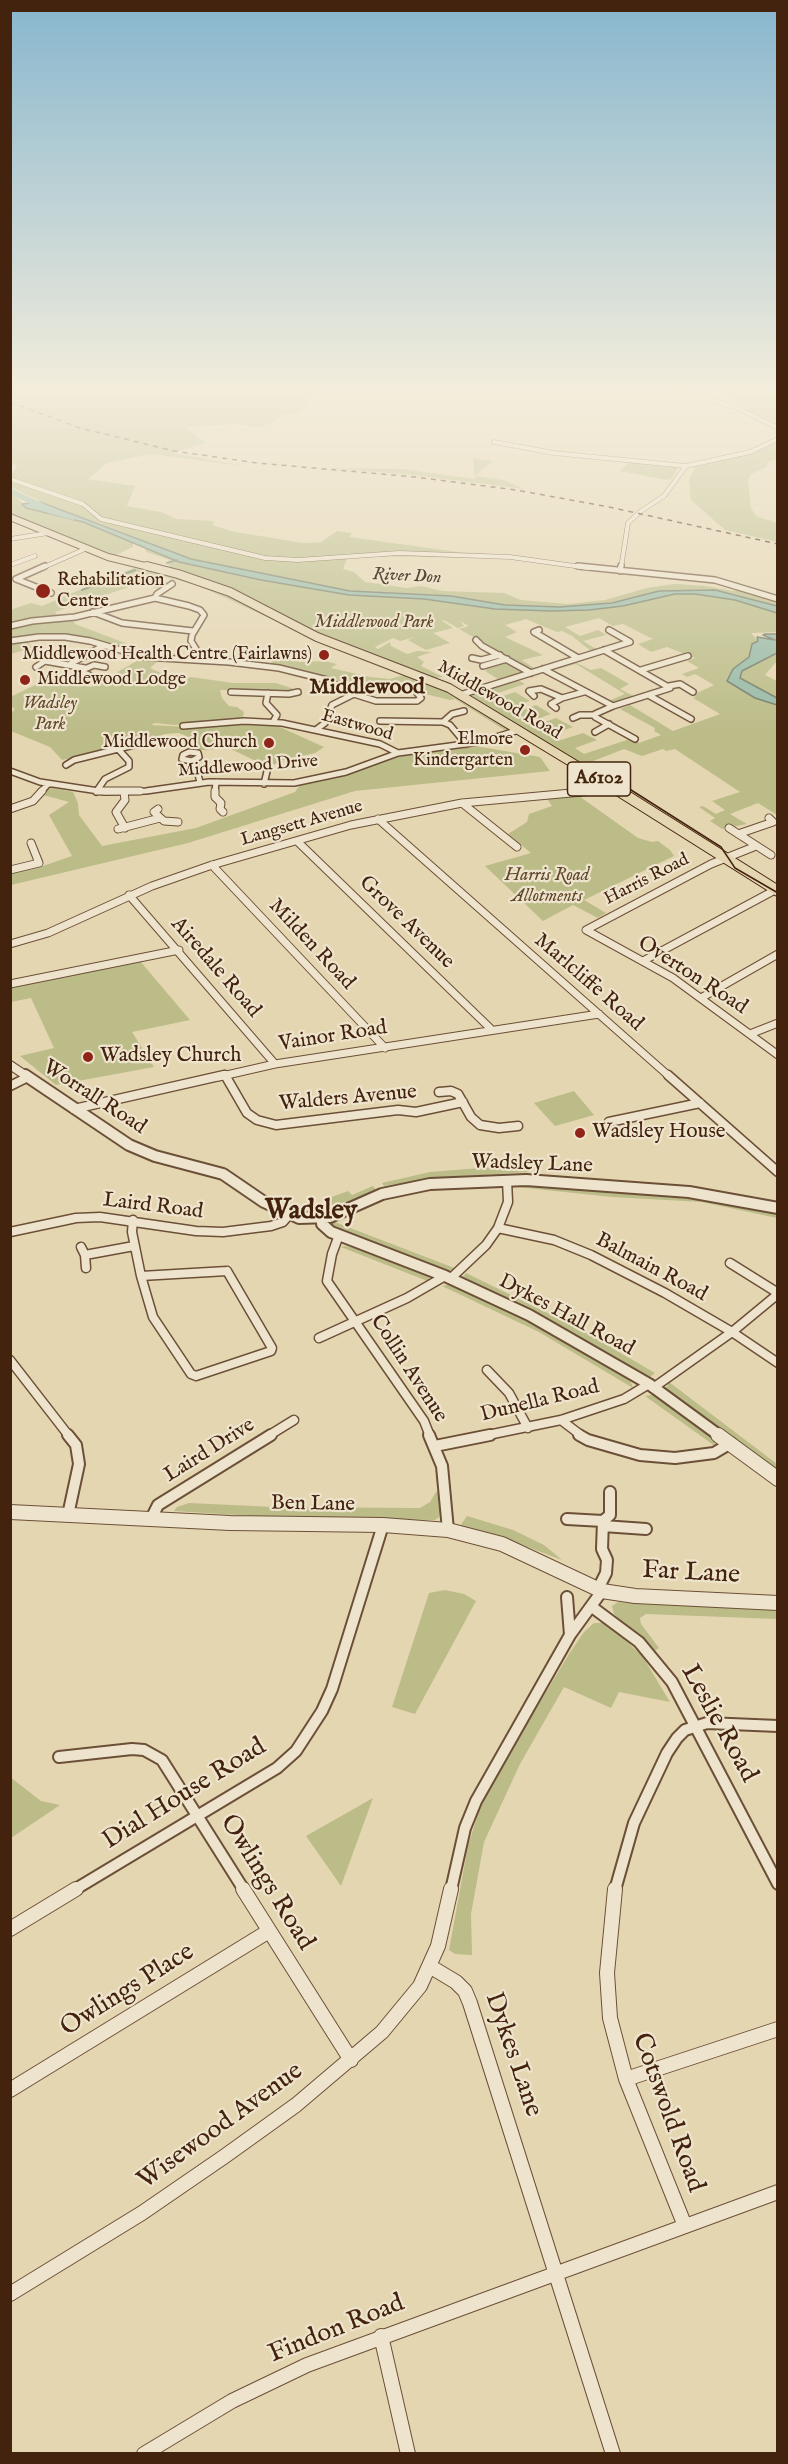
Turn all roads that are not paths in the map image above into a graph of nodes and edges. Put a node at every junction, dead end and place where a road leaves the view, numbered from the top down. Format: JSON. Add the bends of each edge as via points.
{"nodes":[{"id":1,"x":83,"y":504,"type":"edge"},
{"id":2,"x":652,"y":504,"type":"edge"},
{"id":3,"x":10,"y":517,"type":"edge"},
{"id":4,"x":48,"y":533,"type":"junction"},
{"id":5,"x":10,"y":539,"type":"edge"},
{"id":6,"x":85,"y":549,"type":"junction"},
{"id":7,"x":35,"y":556,"type":"dead end"},
{"id":8,"x":11,"y":564,"type":"edge"},
{"id":9,"x":620,"y":571,"type":"junction"},
{"id":10,"x":172,"y":584,"type":"dead end"},
{"id":11,"x":51,"y":593,"type":"dead end"},
{"id":12,"x":155,"y":598,"type":"junction"},
{"id":13,"x":777,"y":599,"type":"edge"},
{"id":14,"x":93,"y":612,"type":"junction"},
{"id":15,"x":10,"y":626,"type":"edge"},
{"id":16,"x":540,"y":630,"type":"dead end"},
{"id":17,"x":609,"y":630,"type":"dead end"},
{"id":18,"x":193,"y":631,"type":"junction"},
{"id":19,"x":476,"y":640,"type":"dead end"},
{"id":20,"x":10,"y":641,"type":"edge"},
{"id":21,"x":103,"y":646,"type":"junction"},
{"id":22,"x":604,"y":650,"type":"junction"},
{"id":23,"x":54,"y":655,"type":"dead end"},
{"id":24,"x":500,"y":655,"type":"junction"},
{"id":25,"x":688,"y":656,"type":"dead end"},
{"id":26,"x":472,"y":658,"type":"dead end"},
{"id":27,"x":578,"y":658,"type":"junction"},
{"id":28,"x":507,"y":659,"type":"junction"},
{"id":29,"x":192,"y":660,"type":"junction"},
{"id":30,"x":45,"y":661,"type":"junction"},
{"id":31,"x":70,"y":664,"type":"junction"},
{"id":32,"x":483,"y":666,"type":"dead end"},
{"id":33,"x":36,"y":667,"type":"dead end"},
{"id":34,"x":105,"y":667,"type":"dead end"},
{"id":35,"x":85,"y":668,"type":"junction"},
{"id":36,"x":543,"y":669,"type":"junction"},
{"id":37,"x":641,"y":670,"type":"junction"},
{"id":38,"x":531,"y":673,"type":"junction"},
{"id":39,"x":88,"y":675,"type":"dead end"},
{"id":40,"x":669,"y":686,"type":"junction"},
{"id":41,"x":231,"y":692,"type":"dead end"},
{"id":42,"x":298,"y":692,"type":"dead end"},
{"id":43,"x":584,"y":692,"type":"junction"},
{"id":44,"x":693,"y":692,"type":"dead end"},
{"id":45,"x":268,"y":693,"type":"junction"},
{"id":46,"x":417,"y":693,"type":"dead end"},
{"id":47,"x":354,"y":694,"type":"junction"},
{"id":48,"x":460,"y":695,"type":"junction"},
{"id":49,"x":534,"y":696,"type":"dead end"},
{"id":50,"x":650,"y":696,"type":"junction"},
{"id":51,"x":562,"y":698,"type":"junction"},
{"id":52,"x":613,"y":706,"type":"junction"},
{"id":53,"x":556,"y":708,"type":"dead end"},
{"id":54,"x":464,"y":711,"type":"dead end"},
{"id":55,"x":595,"y":715,"type":"junction"},
{"id":56,"x":573,"y":718,"type":"dead end"},
{"id":57,"x":691,"y":719,"type":"dead end"},
{"id":58,"x":380,"y":721,"type":"dead end"},
{"id":59,"x":273,"y":722,"type":"junction"},
{"id":60,"x":443,"y":722,"type":"junction"},
{"id":61,"x":609,"y":724,"type":"junction"},
{"id":62,"x":183,"y":726,"type":"dead end"},
{"id":63,"x":317,"y":729,"type":"junction"},
{"id":64,"x":519,"y":730,"type":"junction"},
{"id":65,"x":595,"y":732,"type":"dead end"},
{"id":66,"x":635,"y":739,"type":"dead end"},
{"id":67,"x":154,"y":740,"type":"dead end"},
{"id":68,"x":466,"y":744,"type":"junction"},
{"id":69,"x":119,"y":750,"type":"junction"},
{"id":70,"x":398,"y":753,"type":"junction"},
{"id":71,"x":194,"y":760,"type":"dead end"},
{"id":72,"x":66,"y":765,"type":"dead end"},
{"id":73,"x":268,"y":767,"type":"dead end"},
{"id":74,"x":10,"y":771,"type":"edge"},
{"id":75,"x":200,"y":782,"type":"junction"},
{"id":76,"x":216,"y":782,"type":"junction"},
{"id":77,"x":48,"y":784,"type":"junction"},
{"id":78,"x":264,"y":784,"type":"junction"},
{"id":79,"x":616,"y":789,"type":"junction"},
{"id":80,"x":96,"y":792,"type":"junction"},
{"id":81,"x":124,"y":792,"type":"junction"},
{"id":82,"x":462,"y":803,"type":"junction"},
{"id":83,"x":158,"y":808,"type":"dead end"},
{"id":84,"x":12,"y":811,"type":"edge"},
{"id":85,"x":223,"y":812,"type":"dead end"},
{"id":86,"x":160,"y":818,"type":"junction"},
{"id":87,"x":769,"y":818,"type":"dead end"},
{"id":88,"x":378,"y":819,"type":"junction"},
{"id":89,"x":178,"y":822,"type":"dead end"},
{"id":90,"x":729,"y":828,"type":"dead end"},
{"id":91,"x":738,"y":834,"type":"junction"},
{"id":92,"x":297,"y":841,"type":"junction"},
{"id":93,"x":31,"y":843,"type":"dead end"},
{"id":94,"x":756,"y":846,"type":"junction"},
{"id":95,"x":517,"y":847,"type":"dead end"},
{"id":96,"x":771,"y":855,"type":"dead end"},
{"id":97,"x":722,"y":858,"type":"junction"},
{"id":98,"x":212,"y":865,"type":"junction"},
{"id":99,"x":10,"y":870,"type":"edge"},
{"id":100,"x":776,"y":891,"type":"edge"},
{"id":101,"x":129,"y":895,"type":"junction"},
{"id":102,"x":586,"y":930,"type":"joint"},
{"id":103,"x":10,"y":944,"type":"edge"},
{"id":104,"x":178,"y":950,"type":"junction"},
{"id":105,"x":777,"y":954,"type":"edge"},
{"id":106,"x":643,"y":961,"type":"junction"},
{"id":107,"x":10,"y":984,"type":"edge"},
{"id":108,"x":701,"y":998,"type":"junction"},
{"id":109,"x":599,"y":1014,"type":"junction"},
{"id":110,"x":777,"y":1023,"type":"edge"},
{"id":111,"x":492,"y":1030,"type":"junction"},
{"id":112,"x":750,"y":1034,"type":"junction"},
{"id":113,"x":385,"y":1048,"type":"junction"},
{"id":114,"x":777,"y":1055,"type":"edge"},
{"id":115,"x":275,"y":1064,"type":"junction"},
{"id":116,"x":10,"y":1065,"type":"edge"},
{"id":117,"x":225,"y":1075,"type":"junction"},
{"id":118,"x":28,"y":1077,"type":"junction"},
{"id":119,"x":10,"y":1086,"type":"edge"},
{"id":120,"x":439,"y":1092,"type":"dead end"},
{"id":121,"x":463,"y":1102,"type":"junction"},
{"id":122,"x":699,"y":1103,"type":"junction"},
{"id":123,"x":74,"y":1109,"type":"junction"},
{"id":124,"x":609,"y":1122,"type":"dead end"},
{"id":125,"x":518,"y":1126,"type":"dead end"},
{"id":126,"x":777,"y":1172,"type":"edge"},
{"id":127,"x":507,"y":1180,"type":"junction"},
{"id":128,"x":777,"y":1208,"type":"edge"},
{"id":129,"x":289,"y":1215,"type":"junction"},
{"id":130,"x":322,"y":1219,"type":"junction"},
{"id":131,"x":133,"y":1220,"type":"junction"},
{"id":132,"x":498,"y":1228,"type":"junction"},
{"id":133,"x":10,"y":1232,"type":"edge"},
{"id":134,"x":339,"y":1235,"type":"junction"},
{"id":135,"x":134,"y":1246,"type":"junction"},
{"id":136,"x":730,"y":1263,"type":"dead end"},
{"id":137,"x":86,"y":1268,"type":"dead end"},
{"id":138,"x":141,"y":1276,"type":"junction"},
{"id":139,"x":447,"y":1277,"type":"junction"},
{"id":140,"x":777,"y":1294,"type":"edge"},
{"id":141,"x":356,"y":1322,"type":"junction"},
{"id":142,"x":732,"y":1332,"type":"junction"},
{"id":143,"x":319,"y":1338,"type":"dead end"},
{"id":144,"x":10,"y":1360,"type":"edge"},
{"id":145,"x":777,"y":1363,"type":"edge"},
{"id":146,"x":486,"y":1370,"type":"dead end"},
{"id":147,"x":651,"y":1386,"type":"junction"},
{"id":148,"x":294,"y":1420,"type":"dead end"},
{"id":149,"x":561,"y":1420,"type":"junction"},
{"id":150,"x":528,"y":1428,"type":"junction"},
{"id":151,"x":732,"y":1443,"type":"junction"},
{"id":152,"x":435,"y":1446,"type":"junction"},
{"id":153,"x":777,"y":1479,"type":"edge"},
{"id":154,"x":610,"y":1492,"type":"dead end"},
{"id":155,"x":10,"y":1512,"type":"edge"},
{"id":156,"x":68,"y":1515,"type":"junction"},
{"id":157,"x":151,"y":1519,"type":"junction"},
{"id":158,"x":567,"y":1519,"type":"dead end"},
{"id":159,"x":603,"y":1523,"type":"junction"},
{"id":160,"x":384,"y":1525,"type":"junction"},
{"id":161,"x":646,"y":1529,"type":"dead end"},
{"id":162,"x":448,"y":1530,"type":"junction"},
{"id":163,"x":600,"y":1590,"type":"junction"},
{"id":164,"x":567,"y":1597,"type":"dead end"},
{"id":165,"x":777,"y":1603,"type":"edge"},
{"id":166,"x":592,"y":1607,"type":"junction"},
{"id":167,"x":570,"y":1635,"type":"junction"},
{"id":168,"x":697,"y":1725,"type":"junction"},
{"id":169,"x":777,"y":1726,"type":"edge"},
{"id":170,"x":59,"y":1757,"type":"dead end"},
{"id":171,"x":198,"y":1816,"type":"junction"},
{"id":172,"x":777,"y":1884,"type":"edge"},
{"id":173,"x":10,"y":1929,"type":"edge"},
{"id":174,"x":269,"y":1930,"type":"junction"},
{"id":175,"x":431,"y":1967,"type":"junction"},
{"id":176,"x":777,"y":2029,"type":"edge"},
{"id":177,"x":351,"y":2060,"type":"junction"},
{"id":178,"x":626,"y":2079,"type":"junction"},
{"id":179,"x":10,"y":2090,"type":"edge"},
{"id":180,"x":777,"y":2193,"type":"edge"},
{"id":181,"x":685,"y":2226,"type":"junction"},
{"id":182,"x":557,"y":2272,"type":"junction"},
{"id":183,"x":10,"y":2294,"type":"edge"},
{"id":184,"x":381,"y":2336,"type":"junction"},
{"id":185,"x":144,"y":2454,"type":"edge"},
{"id":186,"x":408,"y":2454,"type":"edge"},
{"id":187,"x":613,"y":2454,"type":"edge"}],
"edges":[{"from":1,"to":9,"type":"street","via":[[100,519],[265,558],[423,554],[521,558]]},
{"from":2,"to":9,"type":"street","via":[[628,523]]},
{"from":3,"to":4,"type":"main road","number":"A6102"},
{"from":4,"to":5,"type":"street"},
{"from":4,"to":6,"type":"main road","number":"A6102"},
{"from":6,"to":11,"type":"street","via":[[16,579]]},
{"from":6,"to":48,"type":"main road","name":"Middlewood Road","number":"A6102","via":[[212,585],[329,642],[433,680]]},
{"from":7,"to":8,"type":"street"},
{"from":9,"to":13,"type":"street","via":[[715,580]]},
{"from":10,"to":12,"type":"street"},
{"from":12,"to":14,"type":"street"},
{"from":12,"to":18,"type":"street","via":[[202,612],[204,618]]},
{"from":14,"to":15,"type":"street"},
{"from":14,"to":18,"type":"street","via":[[122,623]]},
{"from":16,"to":27,"type":"street","via":[[534,632]]},
{"from":17,"to":22,"type":"street","via":[[630,642]]},
{"from":18,"to":29,"type":"street","via":[[191,641],[196,649]]},
{"from":19,"to":24,"type":"street"},
{"from":20,"to":21,"type":"street","via":[[65,637]]},
{"from":21,"to":29,"type":"street","via":[[144,657]]},
{"from":21,"to":31,"type":"street"},
{"from":22,"to":27,"type":"street"},
{"from":22,"to":37,"type":"street"},
{"from":23,"to":30,"type":"street"},
{"from":24,"to":26,"type":"street"},
{"from":24,"to":28,"type":"street"},
{"from":25,"to":37,"type":"street"},
{"from":27,"to":36,"type":"street"},
{"from":28,"to":32,"type":"street"},
{"from":28,"to":38,"type":"street"},
{"from":29,"to":47,"type":"street","via":[[286,669],[327,680]]},
{"from":30,"to":31,"type":"street"},
{"from":30,"to":33,"type":"street"},
{"from":31,"to":35,"type":"street"},
{"from":34,"to":35,"type":"street"},
{"from":35,"to":39,"type":"street","via":[[80,671]]},
{"from":36,"to":38,"type":"street"},
{"from":36,"to":43,"type":"street"},
{"from":37,"to":40,"type":"street"},
{"from":38,"to":48,"type":"street"},
{"from":40,"to":44,"type":"street","via":[[680,684]]},
{"from":40,"to":50,"type":"street","via":[[668,690]]},
{"from":41,"to":45,"type":"street","name":"Eastwood"},
{"from":42,"to":45,"type":"street","name":"Eastwood"},
{"from":43,"to":51,"type":"street"},
{"from":43,"to":52,"type":"street"},
{"from":45,"to":59,"type":"street","via":[[266,703],[277,714]]},
{"from":46,"to":47,"type":"street","via":[[421,698],[414,702],[376,701]]},
{"from":47,"to":63,"type":"street","via":[[332,705],[325,723]]},
{"from":48,"to":64,"type":"main road","name":"Middlewood Road","number":"A6102"},
{"from":49,"to":51,"type":"street","via":[[528,691],[541,688]]},
{"from":50,"to":52,"type":"street"},
{"from":50,"to":57,"type":"street"},
{"from":51,"to":53,"type":"street","via":[[551,704]]},
{"from":52,"to":55,"type":"street"},
{"from":54,"to":60,"type":"street"},
{"from":55,"to":56,"type":"street"},
{"from":55,"to":61,"type":"street"},
{"from":58,"to":60,"type":"street"},
{"from":59,"to":62,"type":"street","name":"Eastwood"},
{"from":59,"to":63,"type":"street","name":"Eastwood"},
{"from":60,"to":68,"type":"street"},
{"from":61,"to":65,"type":"street"},
{"from":61,"to":66,"type":"street"},
{"from":63,"to":70,"type":"street","name":"Eastwood","via":[[380,744]]},
{"from":64,"to":68,"type":"street","name":"Middlewood Drive"},
{"from":64,"to":79,"type":"main road","name":"Middlewood Road","number":"A6102"},
{"from":67,"to":69,"type":"street"},
{"from":68,"to":70,"type":"street","name":"Middlewood Drive"},
{"from":69,"to":72,"type":"street"},
{"from":69,"to":80,"type":"street","via":[[129,761],[129,767],[105,779]]},
{"from":70,"to":78,"type":"street","name":"Middlewood Drive","via":[[329,777]]},
{"from":71,"to":75,"type":"street"},
{"from":73,"to":78,"type":"street"},
{"from":74,"to":77,"type":"street","name":"Middlewood Drive"},
{"from":75,"to":76,"type":"street","name":"Middlewood Drive"},
{"from":75,"to":81,"type":"street","name":"Middlewood Drive"},
{"from":76,"to":78,"type":"street","name":"Middlewood Drive"},
{"from":76,"to":85,"type":"street","via":[[215,797]]},
{"from":77,"to":80,"type":"street","name":"Middlewood Drive"},
{"from":77,"to":84,"type":"street","via":[[33,801]]},
{"from":79,"to":82,"type":"street","name":"Langsett Avenue"},
{"from":79,"to":97,"type":"main road","name":"Middlewood Road","number":"A6102"},
{"from":80,"to":81,"type":"street","name":"Middlewood Drive"},
{"from":81,"to":86,"type":"street","via":[[125,800],[116,812],[121,828]]},
{"from":82,"to":88,"type":"street","name":"Langsett Avenue"},
{"from":82,"to":95,"type":"street"},
{"from":83,"to":86,"type":"street","via":[[154,812]]},
{"from":86,"to":89,"type":"street"},
{"from":87,"to":91,"type":"street","via":[[773,822]]},
{"from":88,"to":92,"type":"street","name":"Langsett Avenue"},
{"from":88,"to":109,"type":"street","name":"Marlcliffe Road"},
{"from":90,"to":91,"type":"street"},
{"from":91,"to":94,"type":"street"},
{"from":92,"to":98,"type":"street","name":"Langsett Avenue"},
{"from":92,"to":111,"type":"street","name":"Grove Avenue"},
{"from":93,"to":99,"type":"street","via":[[39,863]]},
{"from":94,"to":96,"type":"street"},
{"from":94,"to":97,"type":"street","name":"Harris Road"},
{"from":97,"to":100,"type":"main road","name":"Middlewood Road","number":"A6102"},
{"from":97,"to":102,"type":"street","name":"Harris Road"},
{"from":98,"to":101,"type":"street","name":"Langsett Avenue"},
{"from":98,"to":113,"type":"street","name":"Milden Road"},
{"from":100,"to":106,"type":"street"},
{"from":101,"to":103,"type":"street","name":"Langsett Avenue","via":[[48,933]]},
{"from":101,"to":104,"type":"street","name":"Airedale Road"},
{"from":102,"to":106,"type":"street","name":"Overton Road"},
{"from":104,"to":107,"type":"street"},
{"from":104,"to":115,"type":"street","name":"Airedale Road"},
{"from":105,"to":108,"type":"street"},
{"from":106,"to":108,"type":"street","name":"Overton Road"},
{"from":108,"to":112,"type":"street","name":"Overton Road"},
{"from":109,"to":111,"type":"street","name":"Vainor Road"},
{"from":109,"to":122,"type":"street","name":"Marlcliffe Road"},
{"from":110,"to":112,"type":"street"},
{"from":111,"to":113,"type":"street","name":"Vainor Road"},
{"from":112,"to":114,"type":"street","name":"Overton Road"},
{"from":113,"to":115,"type":"street","name":"Vainor Road"},
{"from":115,"to":117,"type":"street","name":"Vainor Road"},
{"from":116,"to":118,"type":"street","name":"Worrall Road"},
{"from":117,"to":121,"type":"street","name":"Walders Avenue","via":[[247,1113],[256,1120],[276,1125],[398,1110],[416,1112]]},
{"from":117,"to":123,"type":"street","name":"Vainor Road"},
{"from":118,"to":119,"type":"street"},
{"from":118,"to":123,"type":"street","name":"Worrall Road"},
{"from":120,"to":121,"type":"street","name":"Walders Avenue","via":[[455,1092]]},
{"from":121,"to":125,"type":"street","name":"Walders Avenue","via":[[480,1125]]},
{"from":122,"to":124,"type":"street"},
{"from":122,"to":126,"type":"street","name":"Marlcliffe Road"},
{"from":123,"to":129,"type":"street","name":"Worrall Road","via":[[129,1145],[223,1174]]},
{"from":127,"to":128,"type":"street","name":"Wadsley Lane","via":[[689,1192]]},
{"from":127,"to":130,"type":"street","name":"Wadsley Lane","via":[[396,1190]]},
{"from":127,"to":132,"type":"street","via":[[508,1202]]},
{"from":129,"to":130,"type":"street","name":"Wadsley Lane"},
{"from":129,"to":131,"type":"street","name":"Laird Road","via":[[271,1226],[223,1232]]},
{"from":130,"to":134,"type":"street","name":"Dykes Hall Road","via":[[326,1228]]},
{"from":131,"to":133,"type":"street","name":"Laird Road","via":[[87,1217]]},
{"from":131,"to":135,"type":"street"},
{"from":132,"to":139,"type":"street","via":[[486,1245]]},
{"from":132,"to":142,"type":"street","name":"Balmain Road","via":[[554,1240],[591,1255]]},
{"from":134,"to":139,"type":"street","name":"Dykes Hall Road"},
{"from":134,"to":141,"type":"street","name":"Collin Avenue","via":[[327,1281]]},
{"from":135,"to":137,"type":"street","via":[[83,1251]]},
{"from":135,"to":138,"type":"street"},
{"from":136,"to":140,"type":"street"},
{"from":138,"to":138,"type":"street","via":[[227,1271],[271,1351],[196,1376],[191,1374],[153,1317]]},
{"from":139,"to":141,"type":"street"},
{"from":139,"to":147,"type":"street","name":"Dykes Hall Road","via":[[529,1315]]},
{"from":140,"to":142,"type":"street","name":"Dunella Road"},
{"from":141,"to":143,"type":"street"},
{"from":141,"to":152,"type":"street","name":"Collin Avenue","via":[[415,1406]]},
{"from":142,"to":145,"type":"street","name":"Balmain Road"},
{"from":142,"to":147,"type":"street","name":"Dunella Road"},
{"from":144,"to":156,"type":"street","via":[[79,1453]]},
{"from":146,"to":150,"type":"street","via":[[509,1393]]},
{"from":147,"to":149,"type":"street","name":"Dunella Road"},
{"from":147,"to":151,"type":"street","name":"Dykes Hall Road"},
{"from":148,"to":157,"type":"street","name":"Laird Drive","via":[[158,1506]]},
{"from":149,"to":150,"type":"street","name":"Dunella Road"},
{"from":149,"to":151,"type":"street","via":[[588,1440],[640,1455],[696,1456],[714,1453]]},
{"from":150,"to":152,"type":"street","name":"Dunella Road"},
{"from":151,"to":153,"type":"street","name":"Dykes Hall Road"},
{"from":152,"to":162,"type":"street","name":"Collin Avenue","via":[[446,1482]]},
{"from":154,"to":159,"type":"street","via":[[610,1515]]},
{"from":155,"to":156,"type":"street","name":"Ben Lane"},
{"from":156,"to":157,"type":"street","name":"Ben Lane"},
{"from":157,"to":160,"type":"street","name":"Ben Lane"},
{"from":158,"to":159,"type":"street"},
{"from":159,"to":161,"type":"street"},
{"from":159,"to":163,"type":"street","via":[[602,1548],[607,1560]]},
{"from":160,"to":162,"type":"street","name":"Ben Lane"},
{"from":160,"to":171,"type":"street","name":"Dial House Road","via":[[332,1689],[309,1734],[277,1768]]},
{"from":162,"to":163,"type":"street","name":"Ben Lane","via":[[502,1544]]},
{"from":163,"to":165,"type":"street","name":"Far Lane","via":[[635,1596]]},
{"from":163,"to":166,"type":"street"},
{"from":164,"to":167,"type":"street"},
{"from":166,"to":167,"type":"street"},
{"from":166,"to":168,"type":"street","name":"Leslie Road","via":[[623,1628],[655,1659]]},
{"from":167,"to":175,"type":"street","via":[[476,1801],[465,1828]]},
{"from":168,"to":169,"type":"street","via":[[719,1722]]},
{"from":168,"to":172,"type":"street","name":"Leslie Road"},
{"from":168,"to":178,"type":"street","name":"Cotswold Road","via":[[677,1738],[658,1770],[634,1823],[614,1893],[607,1973],[610,2018]]},
{"from":170,"to":171,"type":"street","name":"Owlings Road","via":[[132,1749],[154,1753]]},
{"from":171,"to":173,"type":"street","name":"Dial House Road"},
{"from":171,"to":174,"type":"street","name":"Owlings Road"},
{"from":174,"to":177,"type":"street","name":"Owlings Road"},
{"from":174,"to":179,"type":"street","name":"Owlings Place"},
{"from":175,"to":177,"type":"street","name":"Wisewood Avenue","via":[[405,2006]]},
{"from":175,"to":182,"type":"street","name":"Dykes Lane","via":[[465,1991]]},
{"from":176,"to":178,"type":"street"},
{"from":177,"to":183,"type":"street","name":"Wisewood Avenue","via":[[225,2156]]},
{"from":178,"to":181,"type":"street","name":"Cotswold Road"},
{"from":180,"to":181,"type":"street","name":"Findon Road"},
{"from":181,"to":182,"type":"street","name":"Findon Road"},
{"from":182,"to":184,"type":"street","name":"Findon Road"},
{"from":182,"to":187,"type":"street","name":"Dykes Lane"},
{"from":184,"to":185,"type":"street","name":"Findon Road","via":[[307,2365],[232,2401]]},
{"from":184,"to":186,"type":"street"}]}
